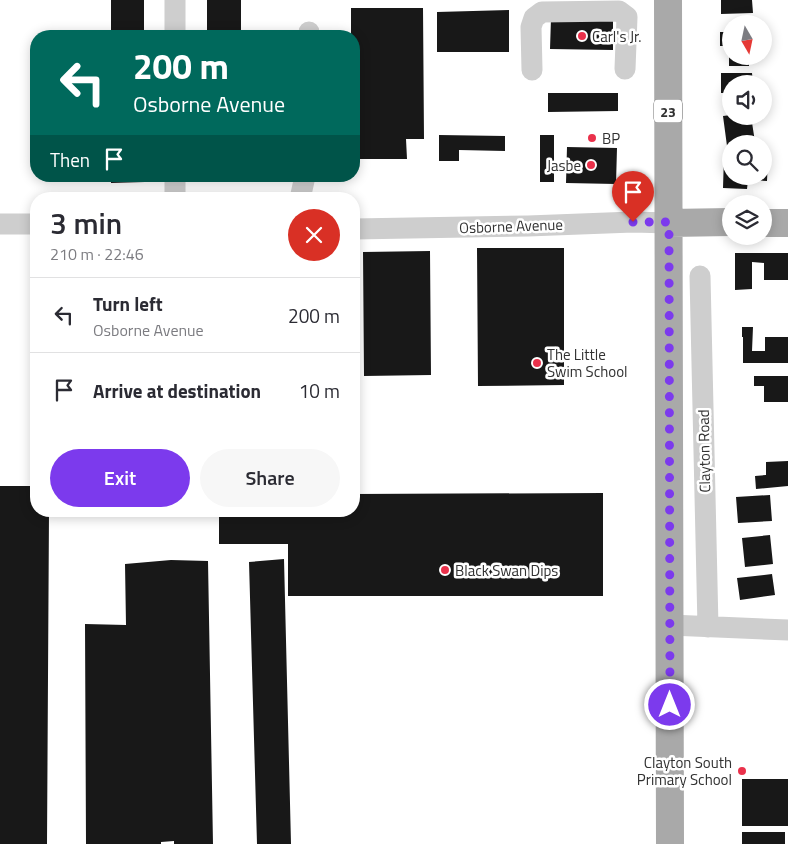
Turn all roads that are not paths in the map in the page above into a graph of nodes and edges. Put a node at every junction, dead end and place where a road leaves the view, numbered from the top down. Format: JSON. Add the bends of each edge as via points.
{"nodes":[{"id":1,"x":175,"y":0,"type":"edge"},
{"id":2,"x":668,"y":0,"type":"edge"},
{"id":3,"x":175,"y":30,"type":"edge"},
{"id":4,"x":625,"y":69,"type":"dead end"},
{"id":5,"x":532,"y":70,"type":"dead end"},
{"id":6,"x":669,"y":222,"type":"junction"},
{"id":7,"x":722,"y":222,"type":"edge"},
{"id":8,"x":772,"y":222,"type":"edge"},
{"id":9,"x":788,"y":223,"type":"edge"},
{"id":10,"x":0,"y":224,"type":"edge"},
{"id":11,"x":30,"y":224,"type":"edge"},
{"id":12,"x":360,"y":229,"type":"edge"},
{"id":13,"x":700,"y":276,"type":"dead end"},
{"id":14,"x":670,"y":626,"type":"junction"},
{"id":15,"x":708,"y":627,"type":"junction"},
{"id":16,"x":788,"y":630,"type":"edge"},
{"id":17,"x":670,"y":844,"type":"edge"}],
"edges":[{"from":1,"to":3,"type":"street"},
{"from":2,"to":6,"type":"main road","number":"23"},
{"from":4,"to":5,"type":"street","via":[[626,17],[619,11],[542,12],[534,18],[532,28]]},
{"from":6,"to":7,"type":"main road"},
{"from":6,"to":12,"type":"street","name":"Osborne Avenue"},
{"from":6,"to":14,"type":"main road","number":"23"},
{"from":8,"to":9,"type":"main road"},
{"from":10,"to":11,"type":"street"},
{"from":13,"to":15,"type":"street","name":"Clayton Road"},
{"from":14,"to":15,"type":"street"},
{"from":14,"to":17,"type":"main road","number":"23"},
{"from":15,"to":16,"type":"street"}]}
